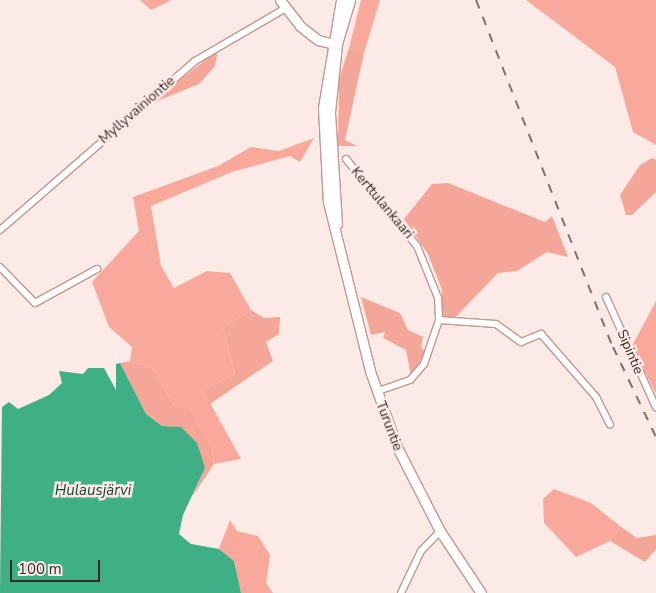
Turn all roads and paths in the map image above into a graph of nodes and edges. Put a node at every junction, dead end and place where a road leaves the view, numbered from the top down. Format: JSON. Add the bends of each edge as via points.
{"nodes":[{"id":1,"x":280,"y":0,"type":"edge"},
{"id":2,"x":341,"y":0,"type":"edge"},
{"id":3,"x":350,"y":0,"type":"edge"},
{"id":4,"x":286,"y":8,"type":"junction"},
{"id":5,"x":334,"y":44,"type":"junction"},
{"id":6,"x":346,"y":160,"type":"dead end"},
{"id":7,"x":0,"y":230,"type":"edge"},
{"id":8,"x":0,"y":267,"type":"edge"},
{"id":9,"x":97,"y":269,"type":"dead end"},
{"id":10,"x":606,"y":297,"type":"dead end"},
{"id":11,"x":439,"y":320,"type":"junction"},
{"id":12,"x":376,"y":392,"type":"junction"},
{"id":13,"x":656,"y":407,"type":"edge"},
{"id":14,"x":610,"y":425,"type":"dead end"},
{"id":15,"x":440,"y":532,"type":"junction"},
{"id":16,"x":401,"y":593,"type":"edge"},
{"id":17,"x":481,"y":593,"type":"edge"}],
"edges":[{"from":1,"to":4,"type":"main road"},
{"from":2,"to":5,"type":"main road","name":"Turuntie"},
{"from":3,"to":5,"type":"main road","name":"Turuntie"},
{"from":4,"to":5,"type":"main road","via":[[308,33]]},
{"from":4,"to":7,"type":"street","name":"Myllyvainiontie","via":[[194,61]]},
{"from":5,"to":12,"type":"main road","name":"Turuntie","via":[[322,151],[328,202]]},
{"from":6,"to":11,"type":"street","name":"Kerttulankaari","via":[[417,246],[434,282]]},
{"from":8,"to":9,"type":"street","via":[[35,303]]},
{"from":10,"to":13,"type":"street","name":"Sipintie"},
{"from":11,"to":12,"type":"street","name":"Kerttulankaari","via":[[418,374]]},
{"from":11,"to":14,"type":"street","via":[[496,324],[521,342],[541,334],[596,397]]},
{"from":12,"to":15,"type":"main road","name":"Turuntie","via":[[401,456]]},
{"from":15,"to":16,"type":"street","via":[[421,551]]},
{"from":15,"to":17,"type":"main road","name":"Turuntie"}]}
